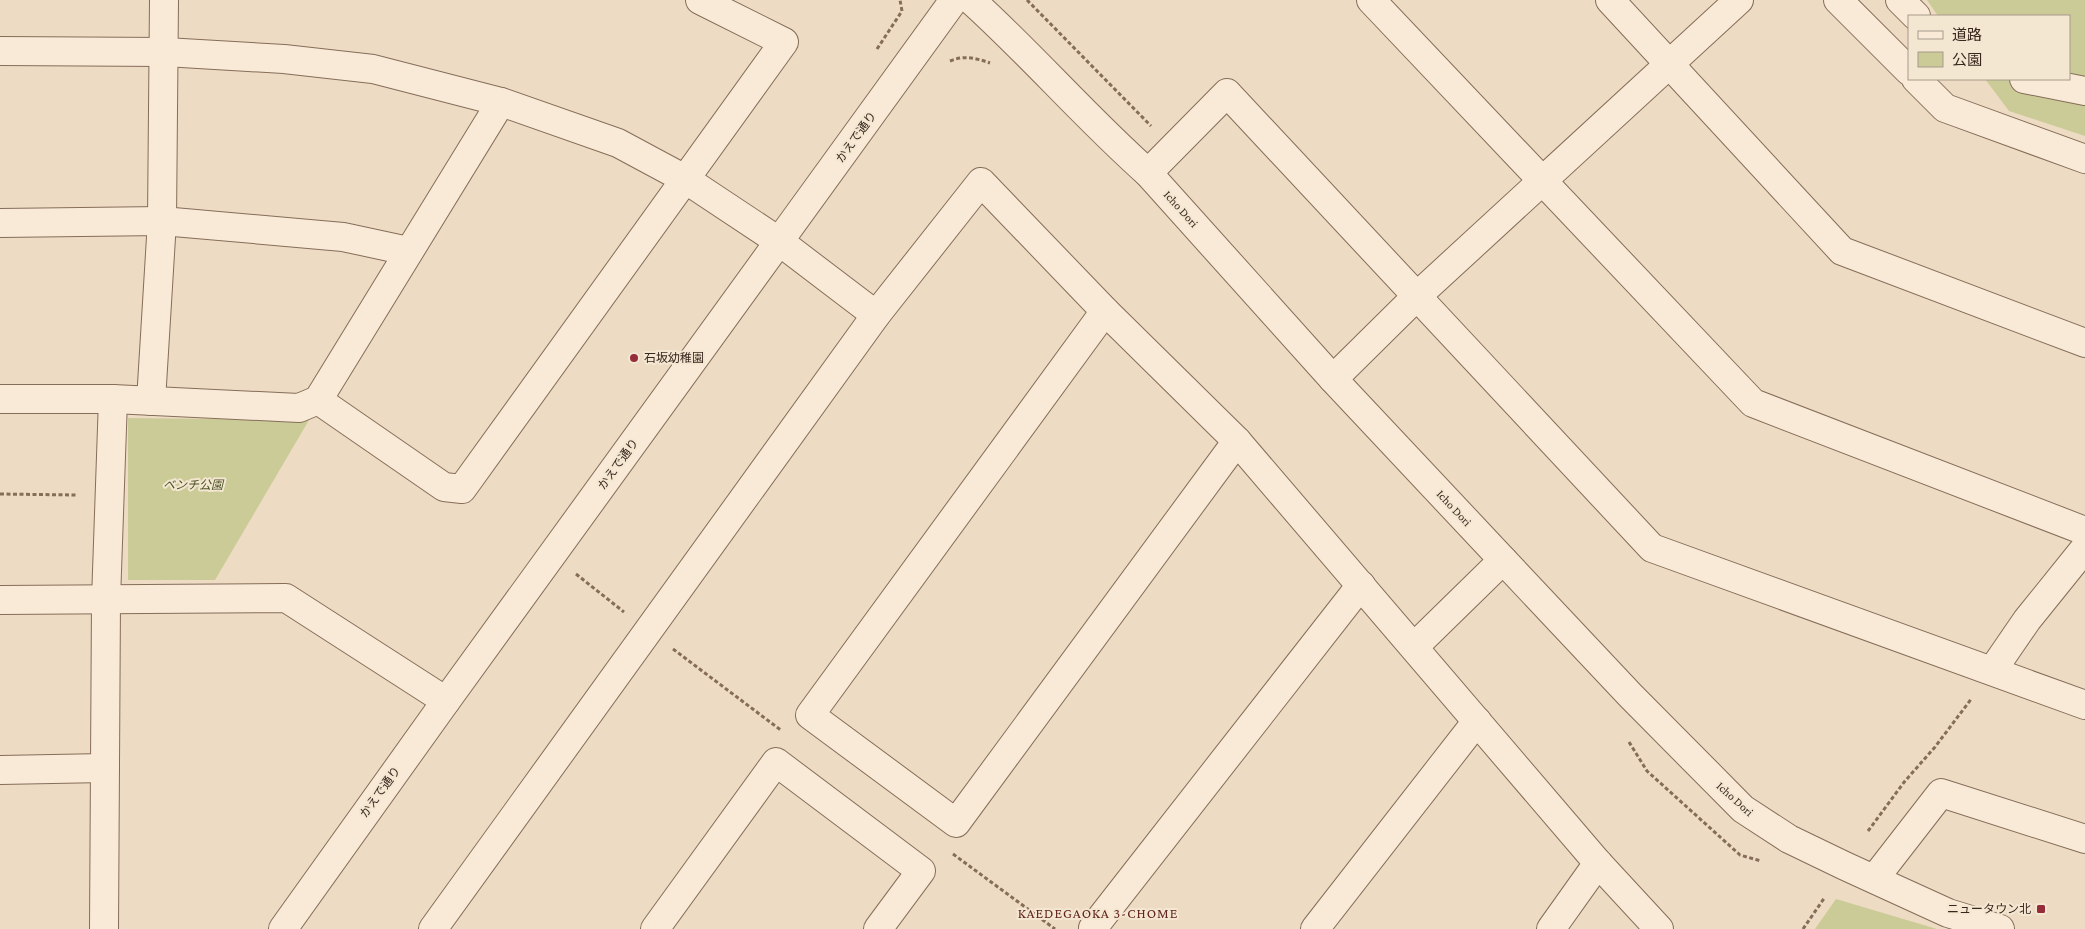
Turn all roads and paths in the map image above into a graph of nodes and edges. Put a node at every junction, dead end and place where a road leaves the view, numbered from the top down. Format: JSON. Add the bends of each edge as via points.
{"nodes":[{"id":1,"x":164,"y":0,"type":"edge"},
{"id":2,"x":700,"y":0,"type":"edge"},
{"id":3,"x":954,"y":0,"type":"edge"},
{"id":4,"x":971,"y":0,"type":"edge"},
{"id":5,"x":1027,"y":0,"type":"edge"},
{"id":6,"x":1371,"y":0,"type":"edge"},
{"id":7,"x":1610,"y":0,"type":"edge"},
{"id":8,"x":1739,"y":0,"type":"edge"},
{"id":9,"x":1838,"y":0,"type":"edge"},
{"id":10,"x":1900,"y":0,"type":"edge"},
{"id":11,"x":1915,"y":15,"type":"edge"},
{"id":12,"x":0,"y":51,"type":"edge"},
{"id":13,"x":165,"y":52,"type":"junction"},
{"id":14,"x":992,"y":64,"type":"dead end"},
{"id":15,"x":944,"y":65,"type":"dead end"},
{"id":16,"x":1671,"y":65,"type":"junction"},
{"id":17,"x":1908,"y":71,"type":"edge"},
{"id":18,"x":1917,"y":80,"type":"edge"},
{"id":19,"x":2029,"y":80,"type":"edge"},
{"id":20,"x":2085,"y":91,"type":"edge"},
{"id":21,"x":501,"y":102,"type":"junction"},
{"id":22,"x":1152,"y":127,"type":"dead end"},
{"id":23,"x":2085,"y":159,"type":"edge"},
{"id":24,"x":1148,"y":173,"type":"junction"},
{"id":25,"x":685,"y":180,"type":"junction"},
{"id":26,"x":1543,"y":181,"type":"junction"},
{"id":27,"x":162,"y":221,"type":"junction"},
{"id":28,"x":0,"y":223,"type":"edge"},
{"id":29,"x":780,"y":242,"type":"junction"},
{"id":30,"x":408,"y":251,"type":"junction"},
{"id":31,"x":1416,"y":297,"type":"junction"},
{"id":32,"x":1106,"y":311,"type":"junction"},
{"id":33,"x":876,"y":316,"type":"junction"},
{"id":34,"x":2085,"y":343,"type":"edge"},
{"id":35,"x":1333,"y":379,"type":"junction"},
{"id":36,"x":0,"y":399,"type":"edge"},
{"id":37,"x":113,"y":399,"type":"junction"},
{"id":38,"x":318,"y":400,"type":"junction"},
{"id":39,"x":151,"y":402,"type":"junction"},
{"id":40,"x":1237,"y":441,"type":"junction"},
{"id":41,"x":0,"y":494,"type":"edge"},
{"id":42,"x":109,"y":498,"type":"junction"},
{"id":43,"x":2085,"y":531,"type":"edge"},
{"id":44,"x":2085,"y":548,"type":"edge"},
{"id":45,"x":1503,"y":560,"type":"junction"},
{"id":46,"x":1361,"y":585,"type":"junction"},
{"id":47,"x":0,"y":600,"type":"edge"},
{"id":48,"x":106,"y":600,"type":"junction"},
{"id":49,"x":1414,"y":647,"type":"junction"},
{"id":50,"x":1992,"y":671,"type":"junction"},
{"id":51,"x":446,"y":701,"type":"junction"},
{"id":52,"x":2085,"y":705,"type":"edge"},
{"id":53,"x":1477,"y":721,"type":"junction"},
{"id":54,"x":105,"y":768,"type":"junction"},
{"id":55,"x":0,"y":770,"type":"edge"},
{"id":56,"x":1865,"y":836,"type":"dead end"},
{"id":57,"x":2085,"y":840,"type":"edge"},
{"id":58,"x":1598,"y":863,"type":"junction"},
{"id":59,"x":1875,"y":878,"type":"junction"},
{"id":60,"x":1825,"y":897,"type":"dead end"},
{"id":61,"x":104,"y":929,"type":"edge"},
{"id":62,"x":283,"y":929,"type":"edge"},
{"id":63,"x":433,"y":929,"type":"edge"},
{"id":64,"x":655,"y":929,"type":"edge"},
{"id":65,"x":878,"y":929,"type":"edge"},
{"id":66,"x":1095,"y":929,"type":"edge"},
{"id":67,"x":1315,"y":929,"type":"edge"},
{"id":68,"x":1551,"y":929,"type":"edge"},
{"id":69,"x":1660,"y":929,"type":"edge"},
{"id":70,"x":1803,"y":929,"type":"edge"},
{"id":71,"x":2000,"y":929,"type":"edge"}],
"edges":[{"from":1,"to":13,"type":"street"},
{"from":2,"to":25,"type":"street","via":[[784,42]]},
{"from":3,"to":29,"type":"street","name":"かえで通り"},
{"from":4,"to":24,"type":"street","name":"Icho Dori"},
{"from":5,"to":22,"type":"path"},
{"from":6,"to":26,"type":"street"},
{"from":7,"to":16,"type":"street"},
{"from":8,"to":16,"type":"street"},
{"from":9,"to":17,"type":"street"},
{"from":10,"to":11,"type":"street"},
{"from":12,"to":13,"type":"street"},
{"from":13,"to":21,"type":"street","via":[[284,59],[373,69]]},
{"from":13,"to":27,"type":"street"},
{"from":14,"to":15,"type":"path","via":[[972,57],[957,58]]},
{"from":16,"to":26,"type":"street"},
{"from":16,"to":34,"type":"street","via":[[1842,250]]},
{"from":18,"to":23,"type":"street","via":[[1945,108]]},
{"from":19,"to":20,"type":"street"},
{"from":21,"to":25,"type":"street","via":[[618,143]]},
{"from":21,"to":30,"type":"street"},
{"from":24,"to":31,"type":"street","via":[[1227,93]]},
{"from":24,"to":35,"type":"street","name":"Icho Dori"},
{"from":25,"to":29,"type":"street"},
{"from":25,"to":38,"type":"street","via":[[462,489],[444,487]]},
{"from":26,"to":31,"type":"street"},
{"from":26,"to":43,"type":"street","via":[[1753,403]]},
{"from":27,"to":28,"type":"street"},
{"from":27,"to":30,"type":"street","via":[[343,237]]},
{"from":27,"to":39,"type":"street"},
{"from":29,"to":33,"type":"street"},
{"from":29,"to":51,"type":"street","name":"かえで通り"},
{"from":30,"to":38,"type":"street"},
{"from":31,"to":35,"type":"street"},
{"from":31,"to":50,"type":"street","via":[[1652,548]]},
{"from":32,"to":33,"type":"street","via":[[981,182]]},
{"from":32,"to":40,"type":"street"},
{"from":32,"to":40,"type":"street","via":[[810,715],[956,823]]},
{"from":33,"to":63,"type":"street"},
{"from":35,"to":45,"type":"street","name":"Icho Dori"},
{"from":36,"to":37,"type":"street"},
{"from":37,"to":39,"type":"street"},
{"from":37,"to":42,"type":"street"},
{"from":38,"to":39,"type":"street","via":[[300,408]]},
{"from":40,"to":46,"type":"street"},
{"from":41,"to":42,"type":"path"},
{"from":42,"to":48,"type":"street"},
{"from":44,"to":50,"type":"street","via":[[2027,620]]},
{"from":45,"to":49,"type":"street"},
{"from":45,"to":59,"type":"street","name":"Icho Dori","via":[[1743,810],[1789,839]]},
{"from":46,"to":49,"type":"street"},
{"from":46,"to":66,"type":"street"},
{"from":47,"to":48,"type":"street"},
{"from":48,"to":51,"type":"street","via":[[286,598]]},
{"from":48,"to":54,"type":"street"},
{"from":49,"to":53,"type":"street"},
{"from":50,"to":52,"type":"street"},
{"from":50,"to":56,"type":"path","via":[[1935,747],[1904,781]]},
{"from":51,"to":62,"type":"street","name":"かえで通り"},
{"from":53,"to":58,"type":"street"},
{"from":53,"to":67,"type":"street"},
{"from":54,"to":55,"type":"street"},
{"from":54,"to":61,"type":"street"},
{"from":57,"to":59,"type":"street","via":[[1941,793]]},
{"from":58,"to":68,"type":"street"},
{"from":58,"to":69,"type":"street"},
{"from":59,"to":71,"type":"street","name":"Icho Dori","via":[[1948,913]]},
{"from":60,"to":70,"type":"path"},
{"from":64,"to":65,"type":"street","via":[[776,762],[921,870]]}]}
